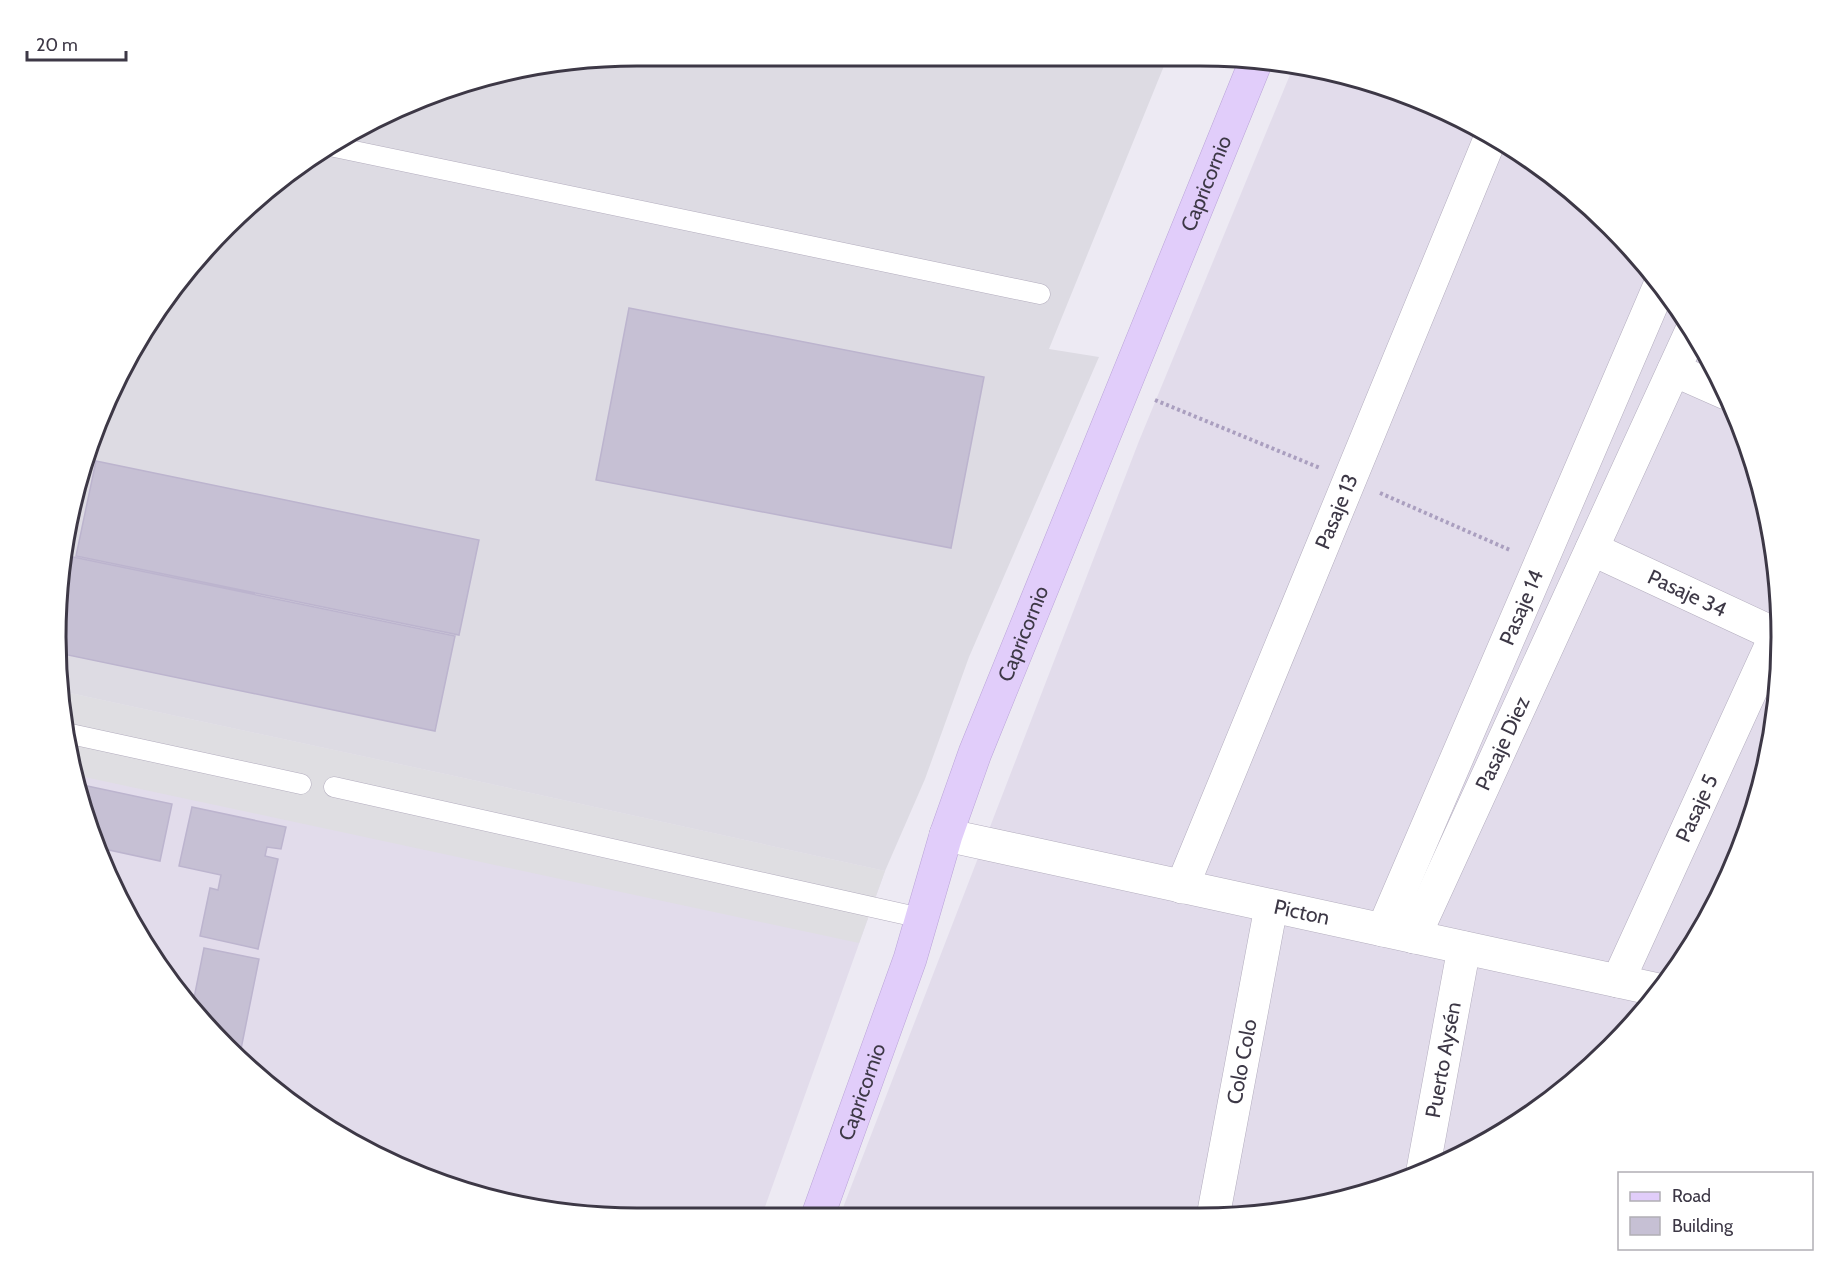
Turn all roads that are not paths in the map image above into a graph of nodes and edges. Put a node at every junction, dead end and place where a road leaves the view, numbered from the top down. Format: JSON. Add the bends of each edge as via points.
{"nodes":[{"id":1,"x":1254,"y":69,"type":"edge"},
{"id":2,"x":1488,"y":143,"type":"edge"},
{"id":3,"x":341,"y":148,"type":"edge"},
{"id":4,"x":1040,"y":294,"type":"dead end"},
{"id":5,"x":1656,"y":294,"type":"edge"},
{"id":6,"x":1687,"y":340,"type":"edge"},
{"id":7,"x":1674,"y":369,"type":"junction"},
{"id":8,"x":1714,"y":387,"type":"edge"},
{"id":9,"x":1592,"y":549,"type":"junction"},
{"id":10,"x":1771,"y":632,"type":"edge"},
{"id":11,"x":1771,"y":654,"type":"edge"},
{"id":12,"x":75,"y":735,"type":"edge"},
{"id":13,"x":301,"y":784,"type":"dead end"},
{"id":14,"x":334,"y":787,"type":"dead end"},
{"id":15,"x":946,"y":836,"type":"junction"},
{"id":16,"x":1182,"y":887,"type":"junction"},
{"id":17,"x":1271,"y":907,"type":"junction"},
{"id":18,"x":921,"y":918,"type":"junction"},
{"id":19,"x":1383,"y":930,"type":"junction"},
{"id":20,"x":1414,"y":937,"type":"junction"},
{"id":21,"x":1464,"y":948,"type":"junction"},
{"id":22,"x":1618,"y":981,"type":"junction"},
{"id":23,"x":1647,"y":992,"type":"edge"},
{"id":24,"x":1425,"y":1162,"type":"edge"},
{"id":25,"x":821,"y":1208,"type":"edge"},
{"id":26,"x":1216,"y":1208,"type":"edge"}],
"edges":[{"from":1,"to":15,"type":"street","name":"Capricornio","via":[[975,753]]},
{"from":2,"to":16,"type":"street","name":"Pasaje 13"},
{"from":3,"to":4,"type":"lane"},
{"from":5,"to":19,"type":"street","name":"Pasaje 14"},
{"from":6,"to":7,"type":"street"},
{"from":7,"to":8,"type":"street"},
{"from":7,"to":9,"type":"street"},
{"from":9,"to":10,"type":"street","name":"Pasaje 34"},
{"from":9,"to":20,"type":"street","name":"Pasaje Diez"},
{"from":11,"to":22,"type":"street","name":"Pasaje 5"},
{"from":12,"to":13,"type":"lane"},
{"from":14,"to":18,"type":"lane"},
{"from":15,"to":16,"type":"street","name":"Picton"},
{"from":15,"to":18,"type":"street","name":"Capricornio"},
{"from":16,"to":17,"type":"street","name":"Picton"},
{"from":17,"to":19,"type":"street","name":"Picton"},
{"from":17,"to":26,"type":"street","name":"Colo Colo"},
{"from":18,"to":25,"type":"street","name":"Capricornio","via":[[898,994]]},
{"from":19,"to":20,"type":"street","name":"Picton"},
{"from":20,"to":21,"type":"street","name":"Picton"},
{"from":21,"to":22,"type":"street","name":"Picton"},
{"from":21,"to":24,"type":"street","name":"Puerto Aysén"},
{"from":22,"to":23,"type":"street","name":"Picton"}]}
